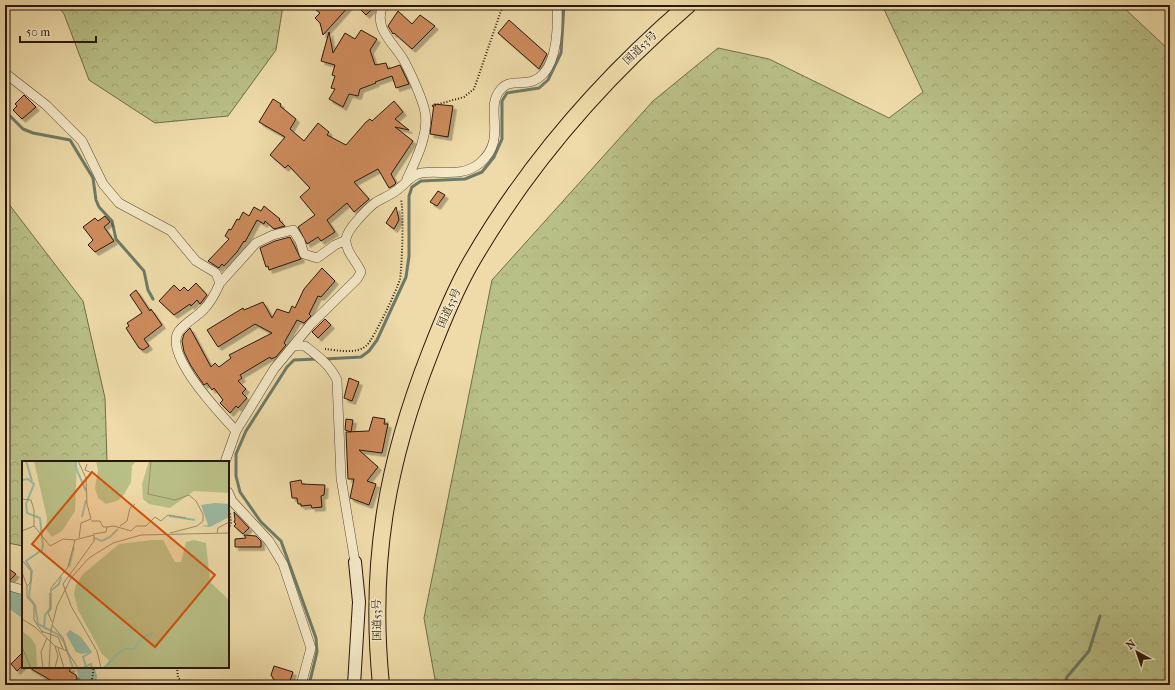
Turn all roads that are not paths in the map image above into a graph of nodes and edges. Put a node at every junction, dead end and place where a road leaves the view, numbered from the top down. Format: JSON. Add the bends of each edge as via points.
{"nodes":[{"id":1,"x":383,"y":5,"type":"edge"},
{"id":2,"x":557,"y":5,"type":"edge"},
{"id":3,"x":688,"y":5,"type":"edge"},
{"id":4,"x":5,"y":73,"type":"edge"},
{"id":5,"x":407,"y":179,"type":"junction"},
{"id":6,"x":346,"y":240,"type":"junction"},
{"id":7,"x":220,"y":283,"type":"junction"},
{"id":8,"x":293,"y":346,"type":"junction"},
{"id":9,"x":236,"y":431,"type":"junction"},
{"id":10,"x":224,"y":461,"type":"edge"},
{"id":11,"x":229,"y":494,"type":"edge"},
{"id":12,"x":355,"y":562,"type":"joint"},
{"id":13,"x":6,"y":588,"type":"edge"},
{"id":14,"x":22,"y":590,"type":"edge"},
{"id":15,"x":301,"y":685,"type":"edge"},
{"id":16,"x":354,"y":685,"type":"edge"},
{"id":17,"x":381,"y":685,"type":"edge"}],
"edges":[{"from":1,"to":5,"type":"street","via":[[380,24],[385,36],[403,59],[424,109],[425,131]]},
{"from":2,"to":5,"type":"street","via":[[558,29],[554,51],[546,70],[532,82],[512,82],[502,87],[496,96],[496,137],[492,149],[479,164],[464,171],[421,174]]},
{"from":3,"to":17,"type":"highway","name":"国道53号","via":[[635,52],[546,152],[485,238],[453,299],[410,406],[386,500],[380,537],[377,598]]},
{"from":4,"to":7,"type":"street","via":[[46,105],[82,141],[103,184],[119,203],[171,231],[196,261],[216,273]]},
{"from":5,"to":6,"type":"street","via":[[398,190],[375,203],[351,228]]},
{"from":6,"to":7,"type":"street","via":[[317,258],[304,254],[293,230],[272,235],[256,243]]},
{"from":6,"to":8,"type":"street","via":[[349,254],[361,272]]},
{"from":7,"to":9,"type":"street","via":[[215,296],[204,309],[179,331],[177,351],[187,371],[208,400]]},
{"from":8,"to":9,"type":"street","via":[[274,369]]},
{"from":8,"to":12,"type":"street","via":[[305,346],[311,350],[327,364],[337,380],[341,478]]},
{"from":9,"to":10,"type":"street"},
{"from":11,"to":15,"type":"street","via":[[232,501],[269,541],[283,564],[311,648]]},
{"from":12,"to":16,"type":"street","via":[[359,602]]},
{"from":13,"to":14,"type":"street","via":[[9,586]]}]}
